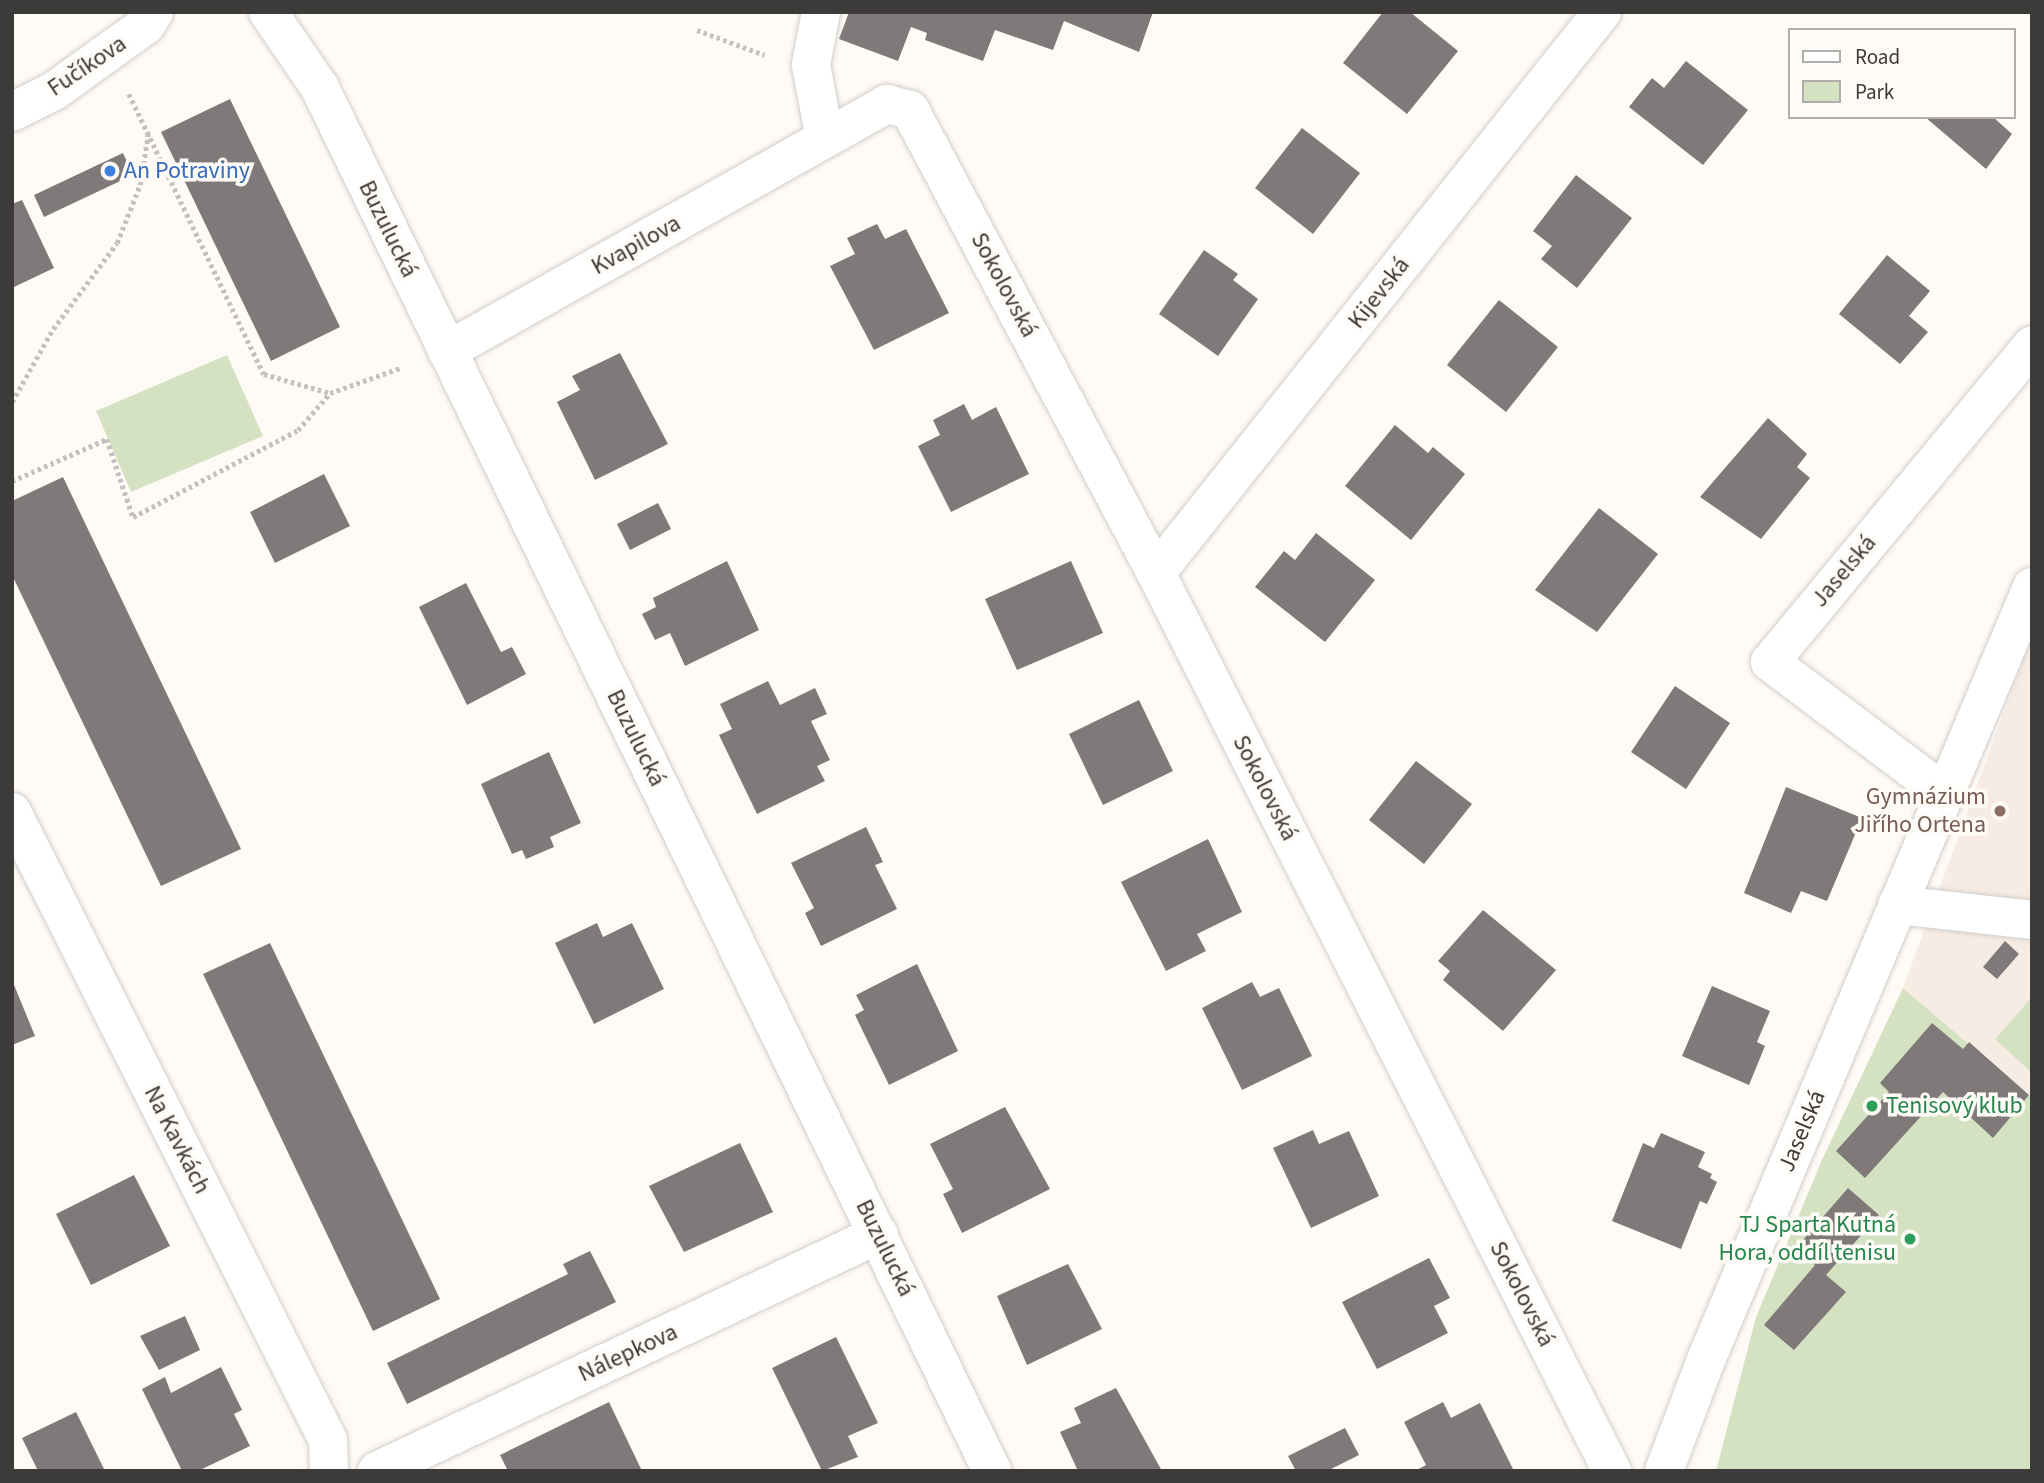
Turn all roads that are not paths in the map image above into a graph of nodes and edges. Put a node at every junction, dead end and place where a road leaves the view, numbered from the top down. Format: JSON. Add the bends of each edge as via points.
{"nodes":[{"id":1,"x":154,"y":12,"type":"edge"},
{"id":2,"x":268,"y":12,"type":"edge"},
{"id":3,"x":821,"y":12,"type":"edge"},
{"id":4,"x":1602,"y":12,"type":"edge"},
{"id":5,"x":911,"y":110,"type":"joint"},
{"id":6,"x":12,"y":112,"type":"edge"},
{"id":7,"x":825,"y":139,"type":"junction"},
{"id":8,"x":2032,"y":345,"type":"edge"},
{"id":9,"x":447,"y":351,"type":"junction"},
{"id":10,"x":1156,"y":573,"type":"junction"},
{"id":11,"x":2032,"y":587,"type":"edge"},
{"id":12,"x":1944,"y":793,"type":"junction"},
{"id":13,"x":12,"y":812,"type":"edge"},
{"id":14,"x":1897,"y":905,"type":"junction"},
{"id":15,"x":2032,"y":920,"type":"edge"},
{"id":16,"x":879,"y":1234,"type":"junction"},
{"id":17,"x":330,"y":1471,"type":"edge"},
{"id":18,"x":377,"y":1471,"type":"edge"},
{"id":19,"x":992,"y":1471,"type":"edge"},
{"id":20,"x":1612,"y":1471,"type":"edge"},
{"id":21,"x":1664,"y":1471,"type":"edge"}],
"edges":[{"from":1,"to":6,"type":"street","name":"Fučíkova","via":[[146,25],[54,91]]},
{"from":2,"to":9,"type":"street","name":"Buzulucká","via":[[320,88]]},
{"from":3,"to":7,"type":"street","via":[[811,65]]},
{"from":4,"to":10,"type":"street","name":"Kijevská"},
{"from":5,"to":7,"type":"street","name":"Kvapilova","via":[[887,104]]},
{"from":5,"to":10,"type":"street","name":"Sokolovská"},
{"from":7,"to":9,"type":"street","name":"Kvapilova"},
{"from":8,"to":12,"type":"street","name":"Jaselská","via":[[1770,662]]},
{"from":9,"to":16,"type":"street","name":"Buzulucká"},
{"from":10,"to":20,"type":"street","name":"Sokolovská"},
{"from":11,"to":12,"type":"street","name":"Jaselská"},
{"from":12,"to":14,"type":"street","name":"Jaselská"},
{"from":13,"to":17,"type":"street","name":"Na Kavkách","via":[[328,1440]]},
{"from":14,"to":15,"type":"street"},
{"from":14,"to":21,"type":"street","name":"Jaselská"},
{"from":16,"to":18,"type":"street","name":"Nálepkova"},
{"from":16,"to":19,"type":"street","name":"Buzulucká"}]}
